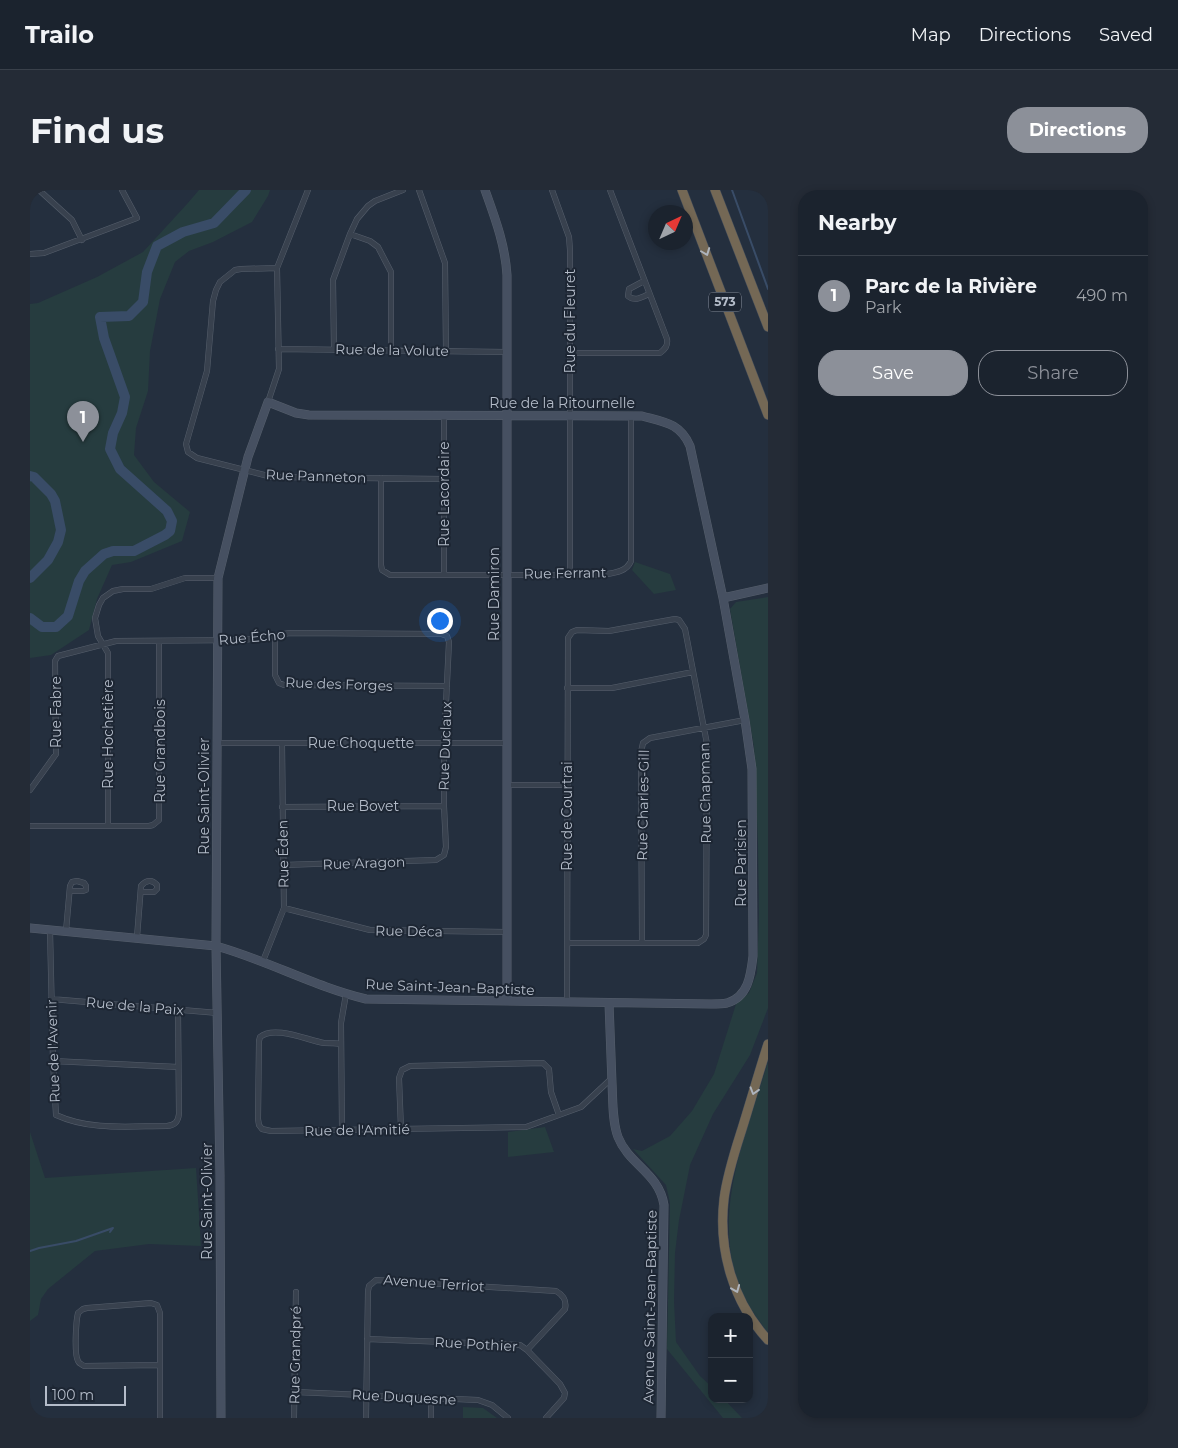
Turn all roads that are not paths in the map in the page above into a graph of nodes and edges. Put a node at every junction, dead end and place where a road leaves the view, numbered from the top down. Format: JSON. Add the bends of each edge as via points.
{"nodes":[{"id":1,"x":39,"y":190,"type":"edge"},
{"id":2,"x":122,"y":190,"type":"edge"},
{"id":3,"x":308,"y":190,"type":"edge"},
{"id":4,"x":403,"y":190,"type":"edge"},
{"id":5,"x":420,"y":190,"type":"edge"},
{"id":6,"x":484,"y":190,"type":"edge"},
{"id":7,"x":552,"y":190,"type":"edge"},
{"id":8,"x":610,"y":190,"type":"edge"},
{"id":9,"x":682,"y":190,"type":"edge"},
{"id":10,"x":716,"y":190,"type":"edge"},
{"id":11,"x":350,"y":234,"type":"junction"},
{"id":12,"x":82,"y":240,"type":"junction"},
{"id":13,"x":30,"y":254,"type":"edge"},
{"id":14,"x":277,"y":268,"type":"junction"},
{"id":15,"x":644,"y":281,"type":"junction"},
{"id":16,"x":649,"y":294,"type":"junction"},
{"id":17,"x":768,"y":327,"type":"edge"},
{"id":18,"x":278,"y":349,"type":"junction"},
{"id":19,"x":334,"y":349,"type":"junction"},
{"id":20,"x":391,"y":350,"type":"junction"},
{"id":21,"x":446,"y":351,"type":"junction"},
{"id":22,"x":507,"y":352,"type":"junction"},
{"id":23,"x":570,"y":353,"type":"junction"},
{"id":24,"x":268,"y":402,"type":"junction"},
{"id":25,"x":444,"y":414,"type":"junction"},
{"id":26,"x":507,"y":415,"type":"junction"},
{"id":27,"x":570,"y":415,"type":"junction"},
{"id":28,"x":768,"y":415,"type":"edge"},
{"id":29,"x":631,"y":416,"type":"junction"},
{"id":30,"x":244,"y":470,"type":"junction"},
{"id":31,"x":381,"y":478,"type":"junction"},
{"id":32,"x":444,"y":478,"type":"junction"},
{"id":33,"x":444,"y":574,"type":"junction"},
{"id":34,"x":506,"y":574,"type":"junction"},
{"id":35,"x":570,"y":574,"type":"junction"},
{"id":36,"x":218,"y":578,"type":"junction"},
{"id":37,"x":768,"y":588,"type":"edge"},
{"id":38,"x":723,"y":598,"type":"junction"},
{"id":39,"x":572,"y":632,"type":"joint"},
{"id":40,"x":275,"y":636,"type":"junction"},
{"id":41,"x":447,"y":636,"type":"joint"},
{"id":42,"x":159,"y":641,"type":"junction"},
{"id":43,"x":218,"y":641,"type":"junction"},
{"id":44,"x":101,"y":644,"type":"junction"},
{"id":45,"x":58,"y":656,"type":"joint"},
{"id":46,"x":693,"y":672,"type":"junction"},
{"id":47,"x":447,"y":686,"type":"junction"},
{"id":48,"x":568,"y":688,"type":"junction"},
{"id":49,"x":745,"y":720,"type":"junction"},
{"id":50,"x":703,"y":728,"type":"junction"},
{"id":51,"x":216,"y":743,"type":"junction"},
{"id":52,"x":282,"y":743,"type":"junction"},
{"id":53,"x":506,"y":743,"type":"junction"},
{"id":54,"x":444,"y":744,"type":"junction"},
{"id":55,"x":507,"y":785,"type":"junction"},
{"id":56,"x":567,"y":785,"type":"junction"},
{"id":57,"x":30,"y":790,"type":"edge"},
{"id":58,"x":444,"y":806,"type":"junction"},
{"id":59,"x":282,"y":807,"type":"junction"},
{"id":60,"x":30,"y":826,"type":"edge"},
{"id":61,"x":108,"y":826,"type":"junction"},
{"id":62,"x":444,"y":855,"type":"joint"},
{"id":63,"x":282,"y":866,"type":"junction"},
{"id":64,"x":70,"y":891,"type":"dead end"},
{"id":65,"x":141,"y":892,"type":"dead end"},
{"id":66,"x":284,"y":908,"type":"junction"},
{"id":67,"x":30,"y":928,"type":"edge"},
{"id":68,"x":50,"y":930,"type":"junction"},
{"id":69,"x":66,"y":931,"type":"junction"},
{"id":70,"x":506,"y":932,"type":"junction"},
{"id":71,"x":137,"y":937,"type":"junction"},
{"id":72,"x":642,"y":942,"type":"junction"},
{"id":73,"x":567,"y":943,"type":"junction"},
{"id":74,"x":216,"y":946,"type":"junction"},
{"id":75,"x":263,"y":961,"type":"junction"},
{"id":76,"x":346,"y":994,"type":"junction"},
{"id":77,"x":52,"y":999,"type":"junction"},
{"id":78,"x":507,"y":1001,"type":"junction"},
{"id":79,"x":567,"y":1002,"type":"junction"},
{"id":80,"x":609,"y":1003,"type":"junction"},
{"id":81,"x":178,"y":1010,"type":"junction"},
{"id":82,"x":218,"y":1013,"type":"junction"},
{"id":83,"x":340,"y":1044,"type":"junction"},
{"id":84,"x":768,"y":1044,"type":"edge"},
{"id":85,"x":53,"y":1061,"type":"junction"},
{"id":86,"x":178,"y":1067,"type":"junction"},
{"id":87,"x":612,"y":1078,"type":"junction"},
{"id":88,"x":559,"y":1115,"type":"junction"},
{"id":89,"x":401,"y":1129,"type":"junction"},
{"id":90,"x":342,"y":1130,"type":"junction"},
{"id":91,"x":296,"y":1292,"type":"dead end"},
{"id":92,"x":367,"y":1340,"type":"junction"},
{"id":93,"x":768,"y":1340,"type":"edge"},
{"id":94,"x":527,"y":1350,"type":"junction"},
{"id":95,"x":160,"y":1365,"type":"junction"},
{"id":96,"x":295,"y":1392,"type":"junction"},
{"id":97,"x":366,"y":1395,"type":"junction"},
{"id":98,"x":431,"y":1398,"type":"junction"},
{"id":99,"x":160,"y":1418,"type":"edge"},
{"id":100,"x":221,"y":1418,"type":"edge"},
{"id":101,"x":294,"y":1418,"type":"edge"},
{"id":102,"x":366,"y":1418,"type":"edge"},
{"id":103,"x":431,"y":1418,"type":"edge"},
{"id":104,"x":508,"y":1418,"type":"edge"},
{"id":105,"x":546,"y":1418,"type":"edge"},
{"id":106,"x":661,"y":1418,"type":"edge"}],
"edges":[{"from":1,"to":12,"type":"street","via":[[72,220]]},
{"from":2,"to":12,"type":"street","via":[[136,218]]},
{"from":3,"to":14,"type":"street","name":"Rue Saint-Olivier"},
{"from":4,"to":11,"type":"street","via":[[368,206]]},
{"from":5,"to":21,"type":"street","via":[[446,263]]},
{"from":6,"to":22,"type":"street","name":"Rue Damiron","via":[[506,253]]},
{"from":7,"to":23,"type":"street","name":"Rue du Fleuret","via":[[570,237]]},
{"from":8,"to":15,"type":"street"},
{"from":9,"to":28,"type":"highway","number":"573","one_way":true},
{"from":10,"to":17,"type":"highway"},
{"from":11,"to":19,"type":"street","via":[[333,280]]},
{"from":11,"to":20,"type":"street","via":[[378,247],[391,272]]},
{"from":12,"to":13,"type":"street","via":[[44,253]]},
{"from":14,"to":18,"type":"street","name":"Rue Saint-Olivier"},
{"from":14,"to":30,"type":"street","name":"Rue Panneton","via":[[235,270],[216,290],[207,371],[186,444],[191,455]]},
{"from":15,"to":16,"type":"street"},
{"from":15,"to":16,"type":"street","via":[[629,289],[628,296],[635,300]]},
{"from":16,"to":23,"type":"street","via":[[668,344],[660,353]]},
{"from":18,"to":19,"type":"street","name":"Rue de la Volute"},
{"from":18,"to":24,"type":"street","name":"Rue Saint-Olivier","via":[[279,369]]},
{"from":19,"to":20,"type":"street","name":"Rue de la Volute"},
{"from":20,"to":21,"type":"street","name":"Rue de la Volute"},
{"from":21,"to":22,"type":"street","name":"Rue de la Volute"},
{"from":22,"to":26,"type":"street","name":"Rue Damiron"},
{"from":23,"to":27,"type":"street","name":"Rue du Fleuret"},
{"from":24,"to":25,"type":"street","name":"Rue de la Ritournelle","via":[[296,414]]},
{"from":24,"to":30,"type":"street","name":"Rue Saint-Olivier"},
{"from":25,"to":26,"type":"street","name":"Rue de la Ritournelle"},
{"from":25,"to":32,"type":"street","name":"Rue Lacordaire"},
{"from":26,"to":27,"type":"street","name":"Rue de la Ritournelle"},
{"from":26,"to":34,"type":"street","name":"Rue Damiron"},
{"from":27,"to":29,"type":"street","name":"Rue de la Ritournelle"},
{"from":27,"to":35,"type":"street","name":"Rue du Fleuret"},
{"from":29,"to":35,"type":"street","name":"Rue Ferrant","via":[[630,564],[625,569],[600,575]]},
{"from":29,"to":38,"type":"street","name":"Rue de la Ritournelle","via":[[672,424],[686,437]]},
{"from":30,"to":31,"type":"street","name":"Rue Panneton","via":[[272,477]]},
{"from":30,"to":36,"type":"street","name":"Rue Saint-Olivier"},
{"from":31,"to":32,"type":"street","name":"Rue Panneton"},
{"from":31,"to":33,"type":"street","name":"Rue Ferrant","via":[[382,570],[390,575]]},
{"from":32,"to":33,"type":"street","name":"Rue Lacordaire"},
{"from":33,"to":34,"type":"street","name":"Rue Ferrant"},
{"from":34,"to":35,"type":"street","name":"Rue Ferrant"},
{"from":34,"to":53,"type":"street","name":"Rue Damiron"},
{"from":36,"to":43,"type":"street","name":"Rue Saint-Olivier"},
{"from":36,"to":44,"type":"street","name":"Rue Hochetière","via":[[185,578],[151,589],[112,591],[98,605],[95,618]]},
{"from":37,"to":38,"type":"street"},
{"from":38,"to":49,"type":"street","name":"Rue Parisien"},
{"from":39,"to":46,"type":"street","name":"Rue Chapman","via":[[616,630],[674,618],[685,629]]},
{"from":39,"to":48,"type":"street","name":"Rue de Courtrai","via":[[568,638]]},
{"from":40,"to":41,"type":"street","name":"Rue Écho","via":[[290,633]]},
{"from":40,"to":43,"type":"street","name":"Rue Écho"},
{"from":40,"to":47,"type":"street","name":"Rue des Forges","via":[[275,675],[284,685]]},
{"from":41,"to":47,"type":"street","name":"Rue Duclaux"},
{"from":42,"to":43,"type":"street","name":"Rue Écho"},
{"from":42,"to":44,"type":"street","name":"Rue Écho","via":[[116,640]]},
{"from":42,"to":61,"type":"street","name":"Rue Grandbois","via":[[159,820],[148,826]]},
{"from":43,"to":51,"type":"street","name":"Rue Saint-Olivier"},
{"from":44,"to":45,"type":"street","name":"Rue Écho"},
{"from":44,"to":61,"type":"street","name":"Rue Hochetière","via":[[108,653]]},
{"from":45,"to":57,"type":"street","name":"Rue Fabre","via":[[55,661],[56,754]]},
{"from":46,"to":48,"type":"street","via":[[612,688]]},
{"from":46,"to":50,"type":"street","name":"Rue Chapman"},
{"from":47,"to":54,"type":"street","name":"Rue Duclaux"},
{"from":48,"to":56,"type":"street","name":"Rue de Courtrai"},
{"from":49,"to":50,"type":"street","name":"Rue Charles-Gill"},
{"from":49,"to":80,"type":"street","name":"Rue Parisien","via":[[753,806],[753,956],[746,987],[728,1003]]},
{"from":50,"to":72,"type":"street","name":"Rue Charles-Gill","via":[[650,738],[642,747]]},
{"from":50,"to":72,"type":"street","name":"Rue Chapman","via":[[707,752],[706,935],[698,943]]},
{"from":51,"to":52,"type":"street","name":"Rue Choquette"},
{"from":51,"to":74,"type":"street","name":"Rue Saint-Olivier"},
{"from":52,"to":54,"type":"street","name":"Rue Choquette"},
{"from":52,"to":59,"type":"street","name":"Rue Éden"},
{"from":53,"to":54,"type":"street","name":"Rue Choquette"},
{"from":53,"to":55,"type":"street","name":"Rue Damiron"},
{"from":54,"to":58,"type":"street","name":"Rue Duclaux"},
{"from":55,"to":56,"type":"street"},
{"from":55,"to":70,"type":"street","name":"Rue Damiron"},
{"from":56,"to":73,"type":"street","name":"Rue de Courtrai"},
{"from":58,"to":59,"type":"street","name":"Rue Bovet"},
{"from":58,"to":62,"type":"street","name":"Rue Duclaux"},
{"from":59,"to":63,"type":"street","name":"Rue Éden"},
{"from":60,"to":61,"type":"street","name":"Rue Grandbois"},
{"from":62,"to":63,"type":"street","name":"Rue Aragon","via":[[436,860]]},
{"from":63,"to":66,"type":"street","name":"Rue Éden"},
{"from":64,"to":69,"type":"street"},
{"from":65,"to":71,"type":"street"},
{"from":66,"to":70,"type":"street","name":"Rue Déca","via":[[370,930]]},
{"from":66,"to":75,"type":"street","name":"Rue Éden"},
{"from":67,"to":68,"type":"street","name":"Rue Saint-Jean-Baptiste"},
{"from":68,"to":69,"type":"street","name":"Rue Saint-Jean-Baptiste"},
{"from":68,"to":77,"type":"street","name":"Rue de l'Avenir"},
{"from":69,"to":71,"type":"street","name":"Rue Saint-Jean-Baptiste"},
{"from":70,"to":78,"type":"street","name":"Rue Damiron"},
{"from":71,"to":74,"type":"street","name":"Rue Saint-Jean-Baptiste"},
{"from":72,"to":73,"type":"street","name":"Rue Chapman"},
{"from":73,"to":79,"type":"street","name":"Rue de Courtrai"},
{"from":74,"to":75,"type":"street","name":"Rue Saint-Jean-Baptiste"},
{"from":74,"to":82,"type":"street","name":"Rue Saint-Olivier"},
{"from":75,"to":76,"type":"street","name":"Rue Saint-Jean-Baptiste"},
{"from":76,"to":78,"type":"street","name":"Rue Saint-Jean-Baptiste","via":[[366,999]]},
{"from":76,"to":83,"type":"street"},
{"from":77,"to":81,"type":"street","name":"Rue de la Paix"},
{"from":77,"to":85,"type":"street","name":"Rue de l'Avenir"},
{"from":78,"to":79,"type":"street","name":"Rue Saint-Jean-Baptiste"},
{"from":79,"to":80,"type":"street","name":"Rue Saint-Jean-Baptiste"},
{"from":80,"to":87,"type":"street","name":"Avenue Saint-Jean-Baptiste"},
{"from":81,"to":82,"type":"street","name":"Rue de la Paix"},
{"from":81,"to":86,"type":"street","name":"Rue de l'Avenir"},
{"from":82,"to":100,"type":"street","name":"Rue Saint-Olivier"},
{"from":83,"to":90,"type":"street"},
{"from":83,"to":90,"type":"street","name":"Rue de l'Amitié","via":[[287,1034],[268,1033],[260,1037],[258,1119],[259,1125],[266,1130]]},
{"from":84,"to":93,"type":"highway","one_way":true,"via":[[727,1182],[722,1228],[732,1280],[746,1311]]},
{"from":85,"to":86,"type":"street"},
{"from":85,"to":86,"type":"street","name":"Rue de l'Avenir","via":[[56,1115],[100,1126],[175,1124],[179,1114]]},
{"from":87,"to":88,"type":"street","name":"Rue de l'Amitié","via":[[581,1107]]},
{"from":87,"to":106,"type":"street","name":"Avenue Saint-Jean-Baptiste","via":[[618,1137],[626,1152],[655,1181],[664,1204]]},
{"from":88,"to":89,"type":"street","name":"Rue de l'Amitié","via":[[526,1127]]},
{"from":88,"to":89,"type":"street","via":[[550,1092],[549,1069],[543,1064],[410,1066],[402,1070],[399,1078]]},
{"from":89,"to":90,"type":"street","name":"Rue de l'Amitié"},
{"from":91,"to":96,"type":"street","name":"Rue Grandpré"},
{"from":92,"to":94,"type":"street","name":"Rue Pothier","via":[[520,1345]]},
{"from":92,"to":94,"type":"street","name":"Avenue Terriot","via":[[368,1291],[376,1280],[556,1291],[563,1296],[565,1308]]},
{"from":92,"to":97,"type":"street","name":"Avenue Terriot"},
{"from":94,"to":105,"type":"street","name":"Rue Pothier","via":[[565,1393],[562,1402]]},
{"from":95,"to":95,"type":"street","via":[[160,1313],[154,1304],[87,1308],[78,1313],[76,1353],[84,1366]]},
{"from":95,"to":99,"type":"street"},
{"from":96,"to":97,"type":"street","name":"Rue Duquesne"},
{"from":96,"to":101,"type":"street","name":"Rue Grandpré"},
{"from":97,"to":98,"type":"street","name":"Rue Duquesne"},
{"from":97,"to":102,"type":"street","name":"Avenue Terriot"},
{"from":98,"to":103,"type":"street"},
{"from":98,"to":104,"type":"street","name":"Rue Duquesne","via":[[485,1401]]}]}
